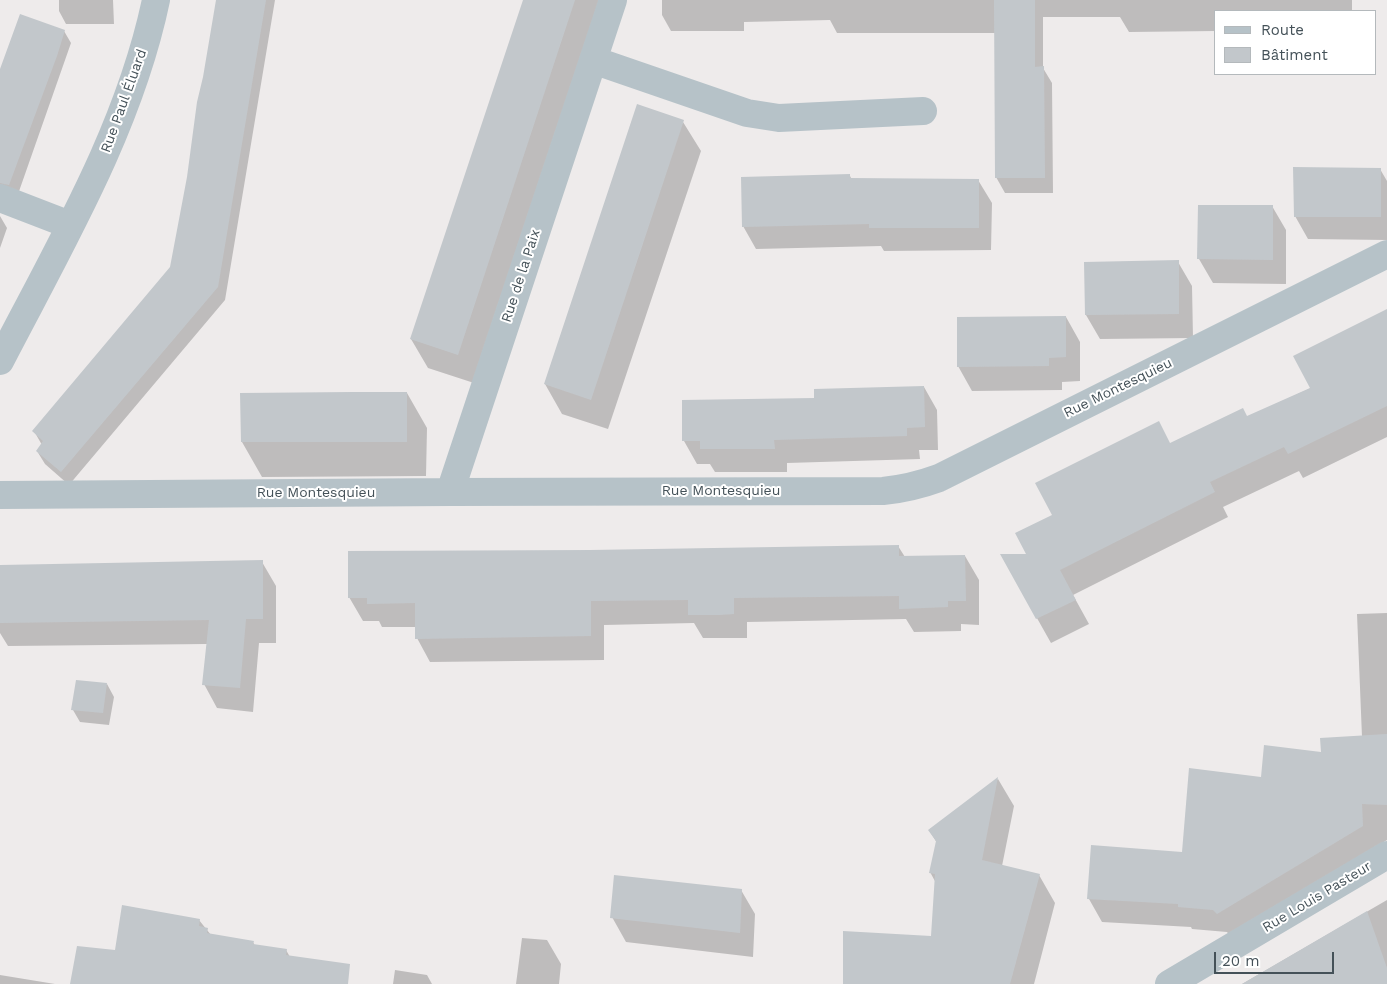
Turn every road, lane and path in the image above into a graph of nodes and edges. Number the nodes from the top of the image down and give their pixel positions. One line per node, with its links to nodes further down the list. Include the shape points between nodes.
1 (156, 0): 6 (street, Rue Paul Éluard, via 121,118)
2 (613, 0): 3 (street, Rue de la Paix)
3 (593, 60): 4 (street, via 764,116); 9 (street, Rue de la Paix)
4 (923, 112)
5 (0, 198): 6 (street)
6 (70, 225): 8 (street, Rue Paul Éluard)
7 (1387, 254): 9 (street, Rue Montesquieu, via 920,485 883,491)
8 (0, 361)
9 (450, 492): 10 (street, Rue Montesquieu)
10 (0, 495)
11 (1387, 855): 12 (street, Rue Louis Pasteur)
12 (1169, 984)

